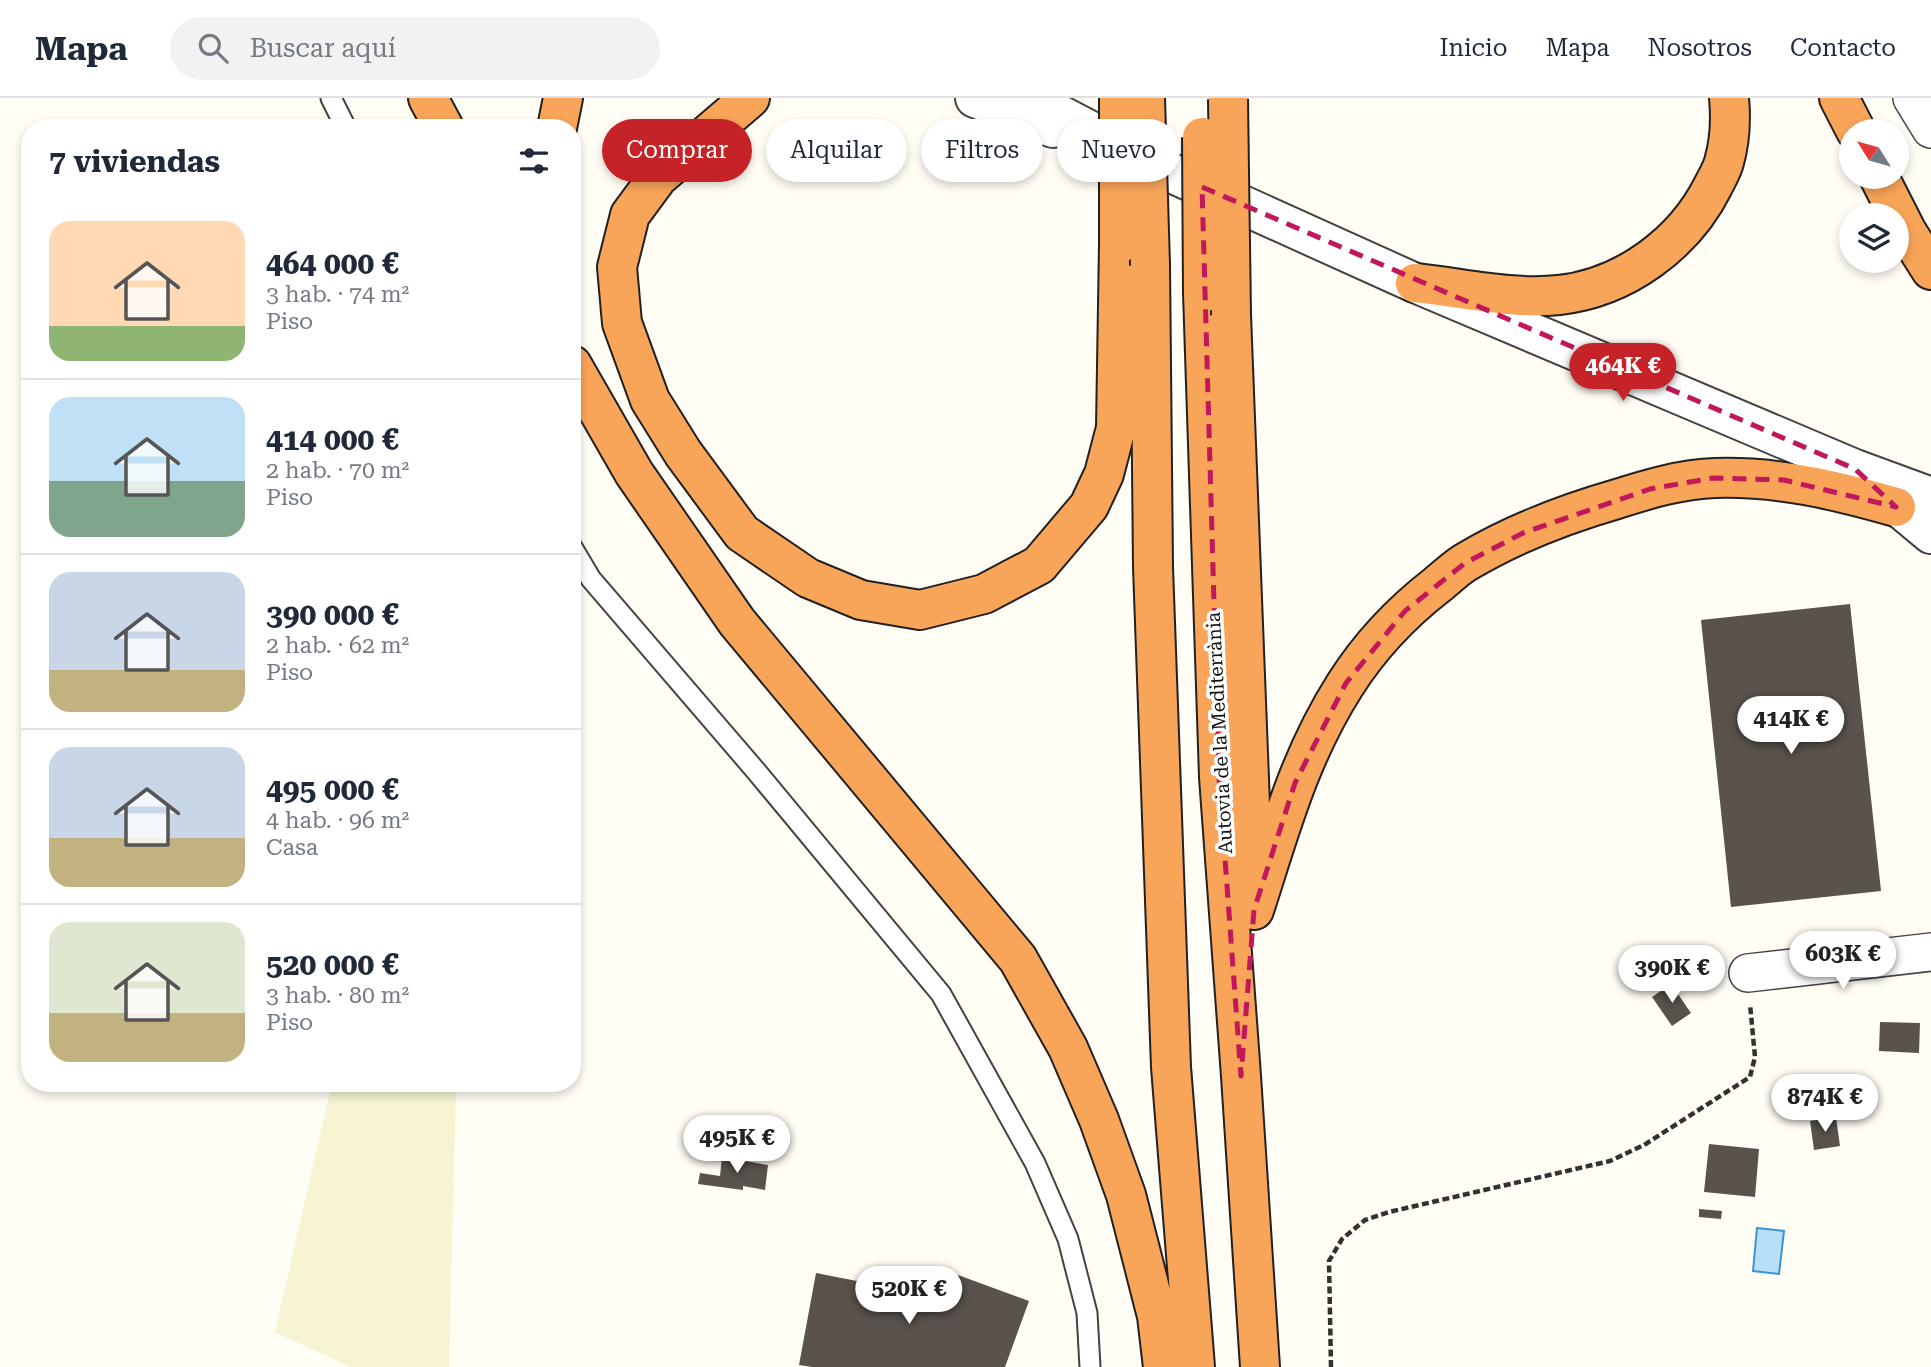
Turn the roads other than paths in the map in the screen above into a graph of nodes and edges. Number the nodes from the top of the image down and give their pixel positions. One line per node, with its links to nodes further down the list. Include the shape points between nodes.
1 (331, 98): 14 (lane)
2 (428, 98): 15 (highway)
3 (563, 98): 16 (highway)
4 (750, 98): 23 (highway, via 658,177 630,215 617,267 622,323 650,400 682,453 742,533 808,578 861,600 919,610 984,594 1039,565 1089,506 1104,474 1116,428)
5 (975, 98): 19 (street)
6 (1028, 98): 17 (street)
7 (1119, 98): 23 (highway, bridge)
8 (1145, 98): 23 (highway, bridge)
9 (1202, 98): 26 (highway, Autovia de la Mediterrània, bridge)
10 (1228, 98): 26 (highway, bridge)
11 (1729, 98): 25 (highway, via 1731,120 1724,164 1703,207 1674,241 1618,280 1560,295 1511,296)
12 (1839, 98): 18 (highway)
13 (1912, 98): 20 (street)
14 (342, 119)
15 (439, 119)
16 (559, 119)
17 (1068, 119)
18 (1850, 119)
19 (1057, 129)
20 (1931, 129)
21 (1180, 177): 25 (street)
22 (1885, 189): 24 (highway)
23 (1134, 254): 37 (highway, via 1153,567 1171,1067)
24 (1931, 270)
25 (1415, 283): 28 (street, via 1854,469)
26 (1217, 304): 31 (highway); 34 (highway, Autovia de la Mediterrània, via 1219,777)
27 (581, 381): 36 (highway, via 634,473 737,622 1018,959 1068,1048 1099,1119 1126,1195 1157,1316)
28 (1914, 502): 29 (street); 31 (highway, via 1784,480 1713,478 1650,489 1576,511 1465,563 1405,611 1346,683 1294,783)
29 (1931, 534)
30 (581, 562): 35 (lane, via 941,994 1035,1163 1068,1239 1087,1313)
31 (1254, 910): 34 (highway)
32 (1931, 951): 33 (street)
33 (1748, 973)
34 (1241, 1076): 38 (highway, Autovia de la Mediterrània)
35 (1090, 1367)
36 (1163, 1367)
37 (1195, 1367)
38 (1260, 1367)

